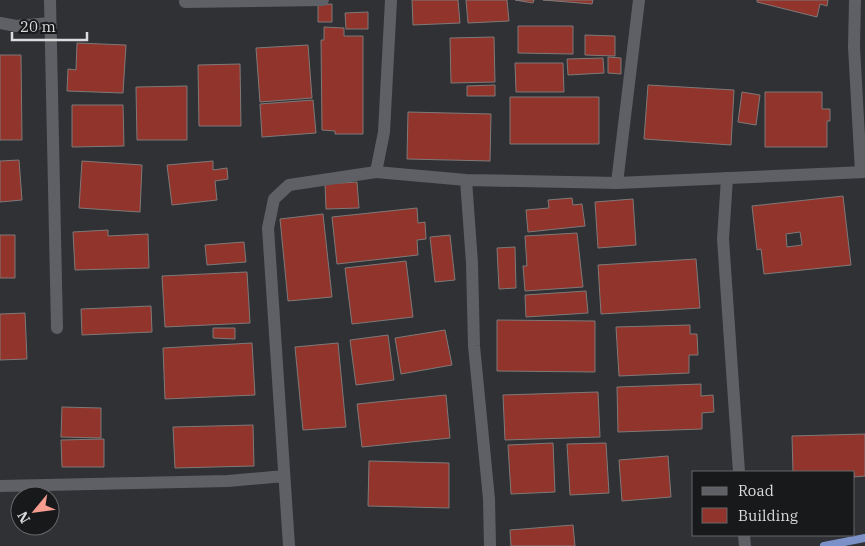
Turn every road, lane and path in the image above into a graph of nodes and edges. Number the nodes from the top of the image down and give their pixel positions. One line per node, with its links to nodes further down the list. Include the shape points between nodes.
1 (50, 0): 8 (street)
2 (324, 0): 6 (street)
3 (391, 0): 9 (street, via 384,132)
4 (639, 0): 13 (street)
5 (855, 0): 10 (street, via 854,48)
6 (185, 2)
7 (0, 23): 8 (street, via 16,26)
8 (50, 23): 14 (street)
9 (376, 172): 12 (street); 16 (street, via 289,185 274,199 268,228)
10 (863, 172): 11 (street)
11 (727, 178): 13 (street); 15 (street, via 723,240)
12 (466, 180): 13 (street); 19 (street, via 474,346 489,499)
13 (617, 183)
14 (57, 328)
15 (739, 471)
16 (284, 476): 17 (street, via 228,482); 18 (street)
17 (0, 486)
18 (289, 546)
19 (490, 546)

